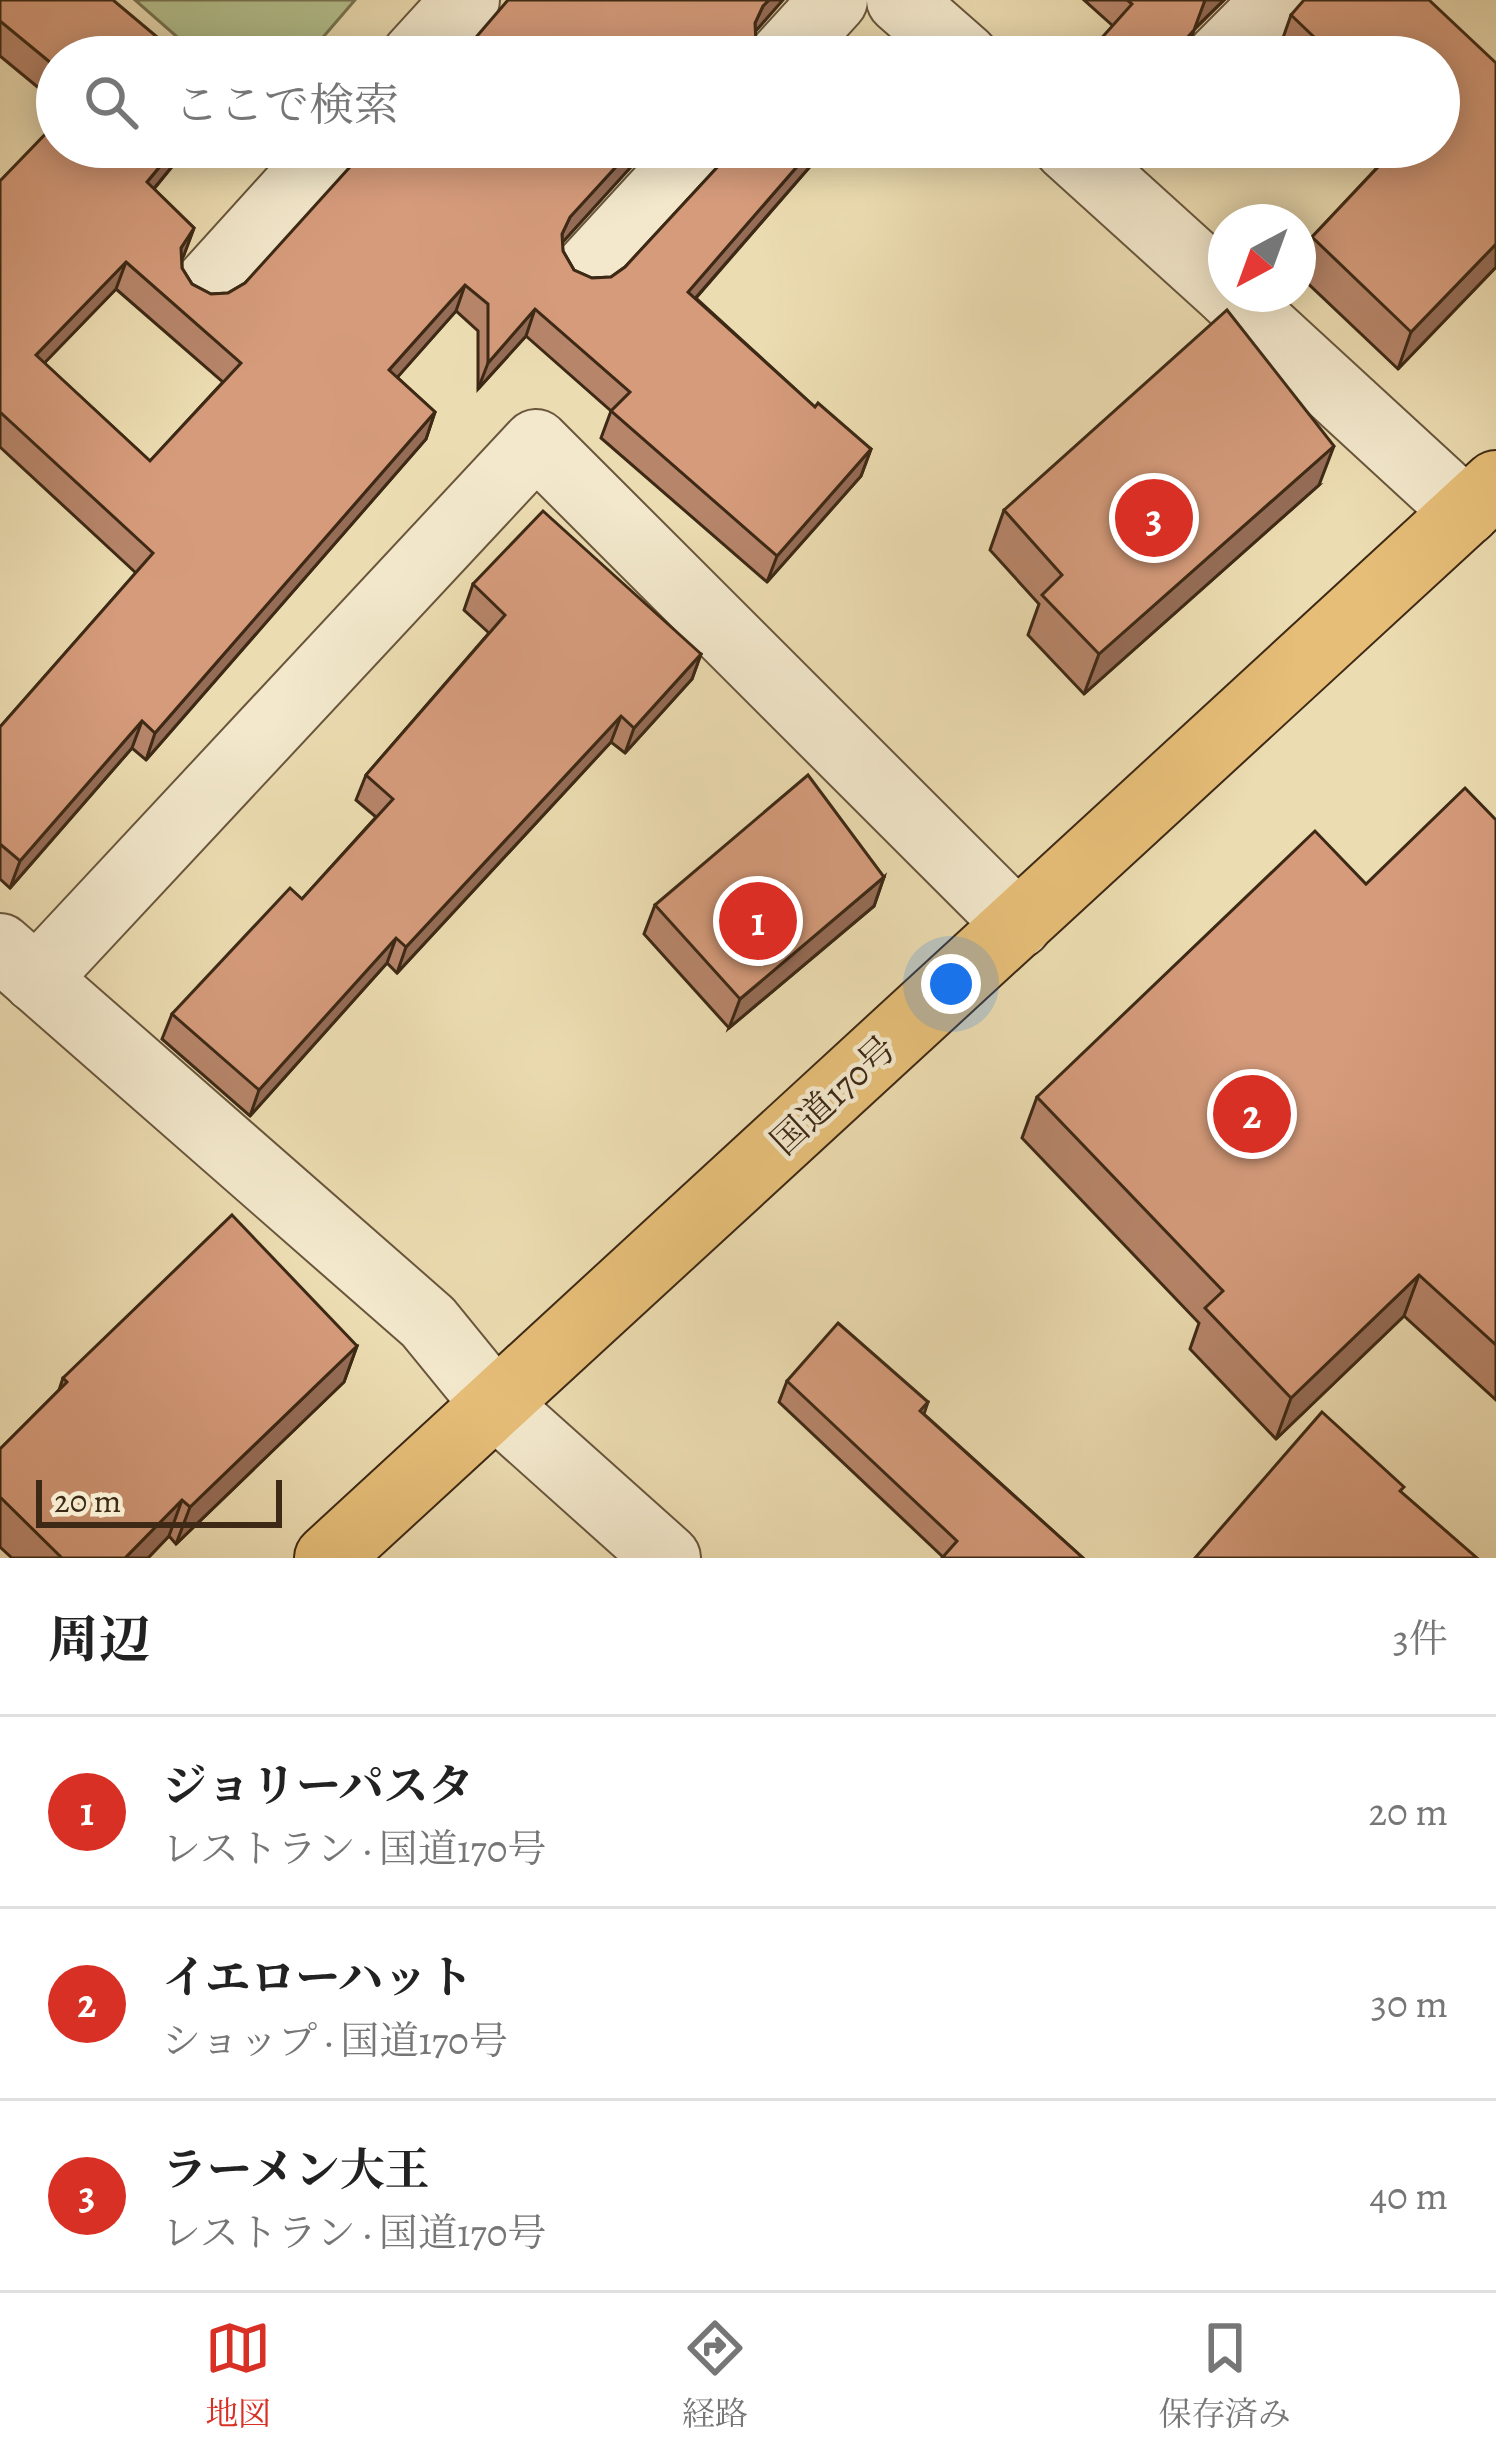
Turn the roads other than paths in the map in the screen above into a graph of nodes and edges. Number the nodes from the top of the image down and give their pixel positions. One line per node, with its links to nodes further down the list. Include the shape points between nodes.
1 (466, 0): 5 (street)
2 (834, 0): 6 (street)
3 (900, 0): 7 (street)
4 (1277, 0): 8 (street)
5 (433, 36)
6 (801, 36)
7 (941, 36)
8 (1241, 36)
9 (313, 168): 14 (street)
10 (681, 168): 12 (street)
11 (1111, 168): 13 (street)
12 (589, 268)
13 (1208, 272)
14 (208, 284)
15 (1251, 312): 16 (street)
16 (1481, 498): 17 (highway, 国道170号)
17 (1018, 925): 18 (street, via 536,443); 19 (highway, 国道170号)
18 (18, 963): 19 (street, via 428,1322)
19 (495, 1404): 20 (highway, 国道170号); 21 (street)
20 (328, 1558)
21 (668, 1558)

